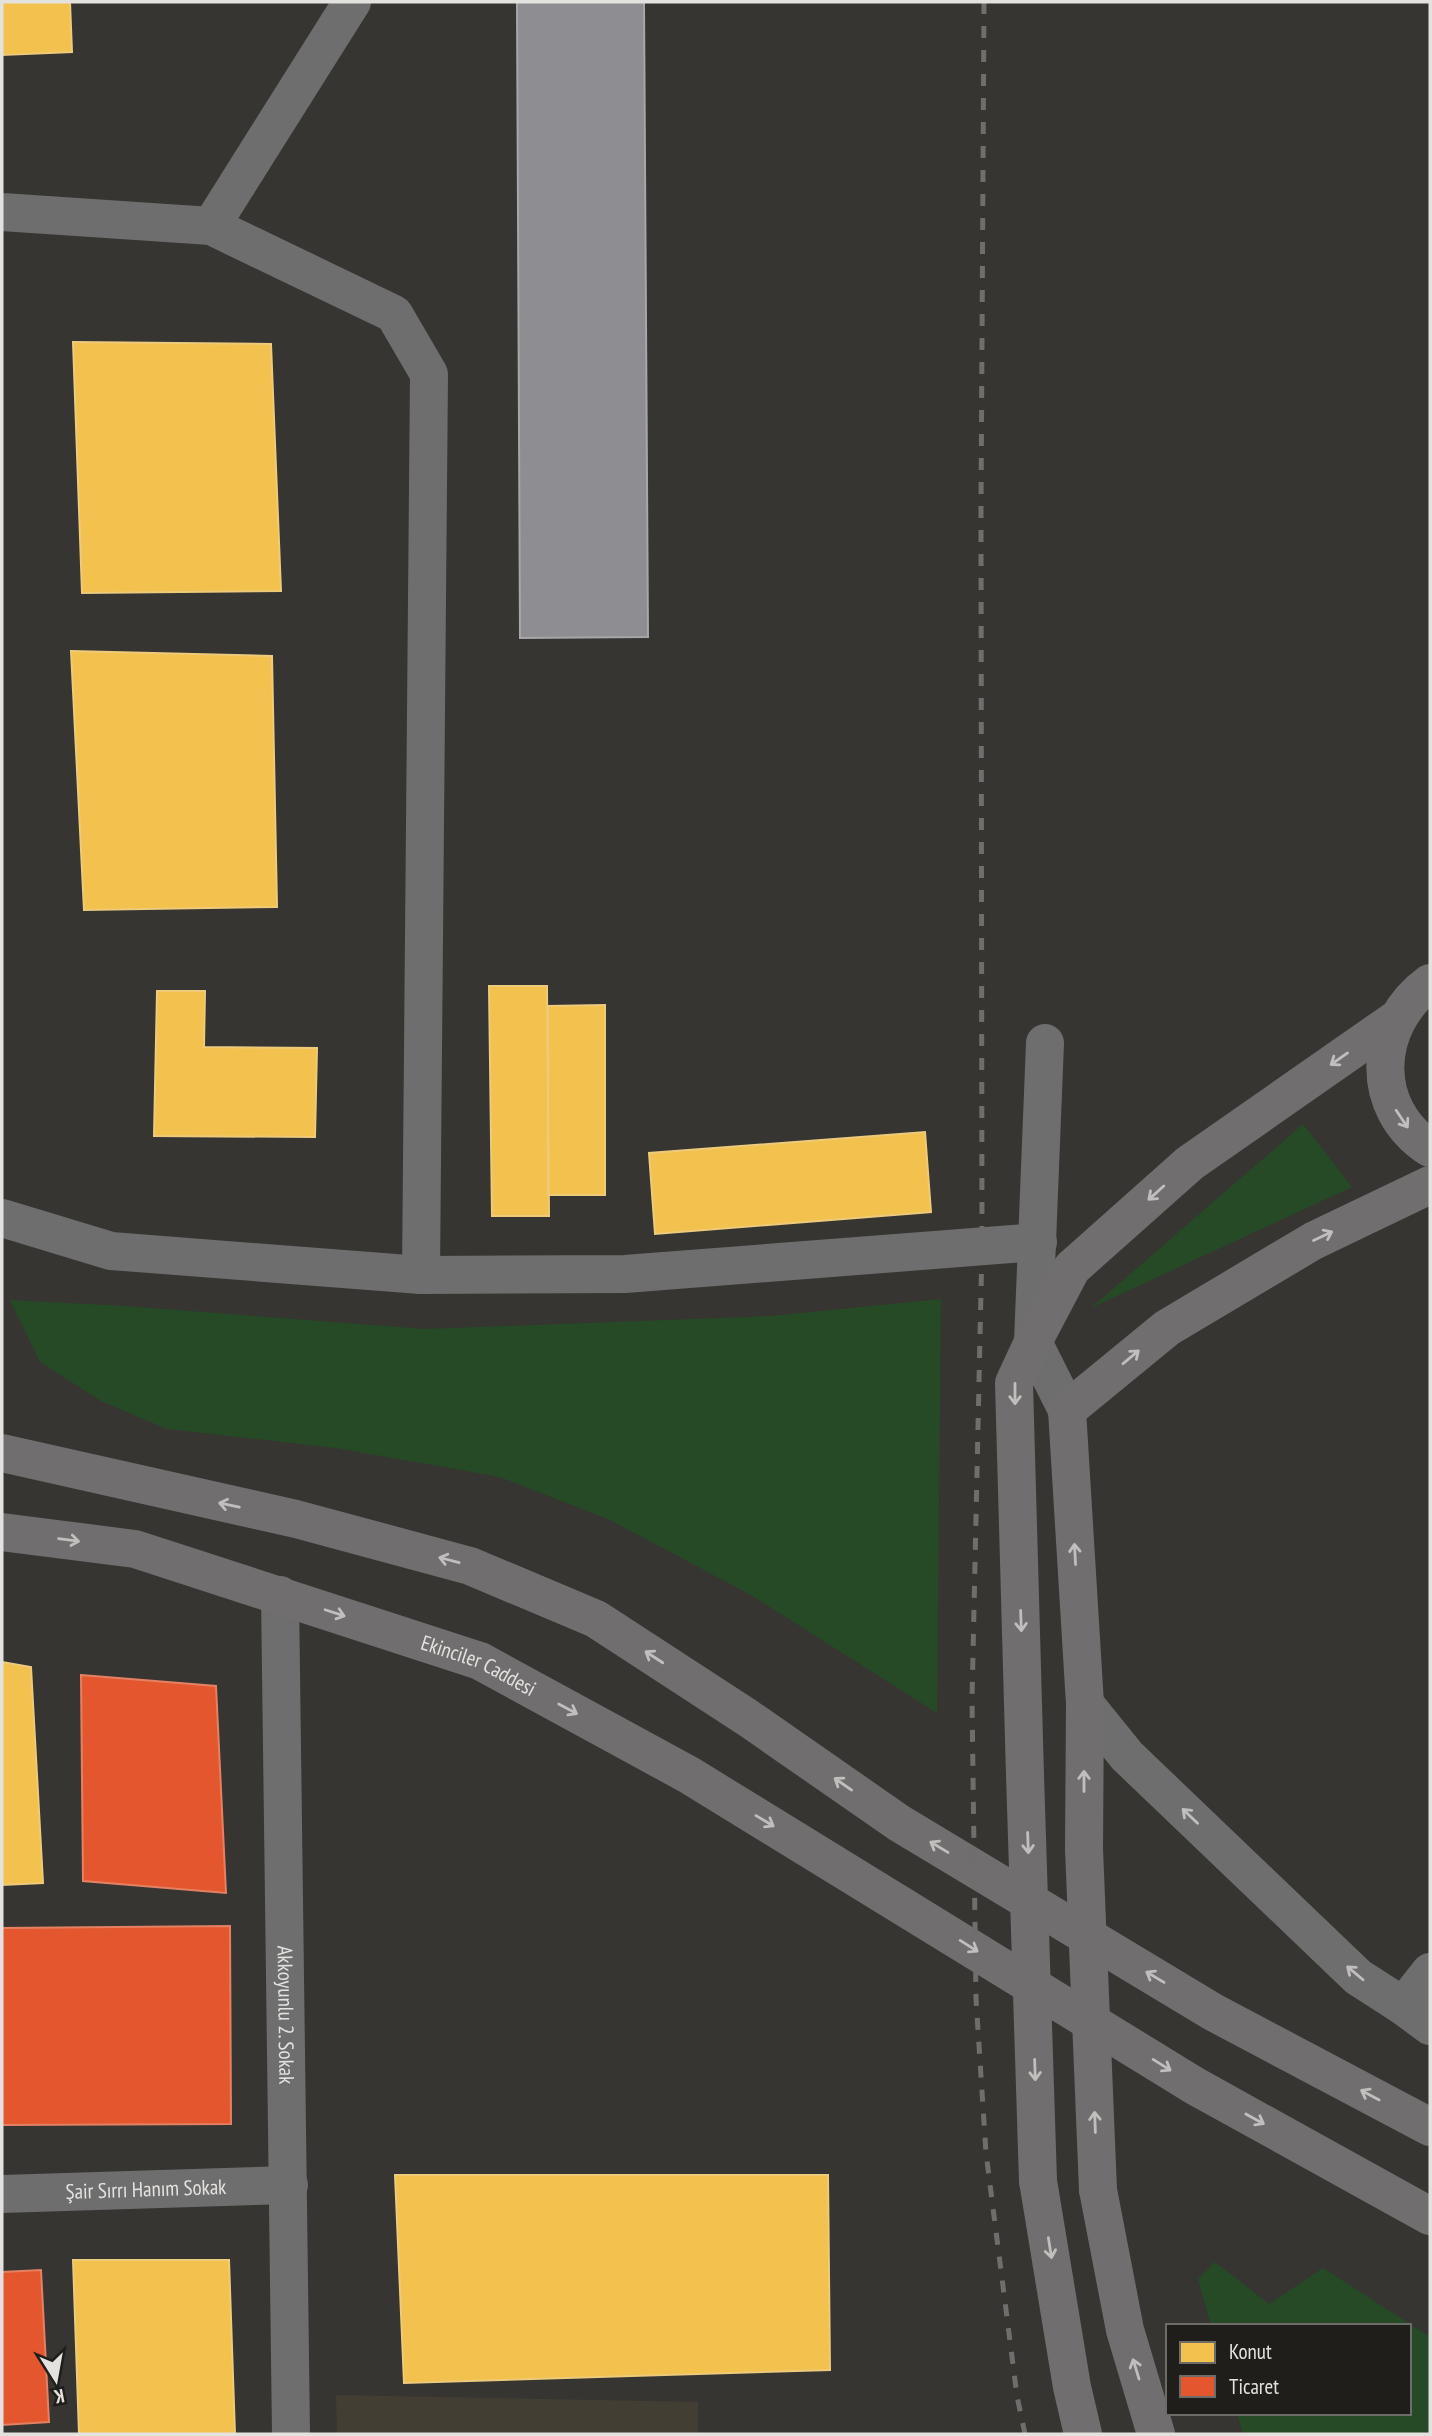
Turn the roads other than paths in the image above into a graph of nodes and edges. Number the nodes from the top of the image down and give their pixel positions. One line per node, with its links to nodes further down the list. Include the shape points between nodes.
1 (352, 2): 3 (street)
2 (2, 212): 3 (street)
3 (211, 226): 11 (street, via 394,314 429,374)
4 (1430, 983): 5 (main road)
5 (1395, 1020): 7 (main road, one-way to 7, via 1385,1051 1386,1082 1397,1113 1416,1139); 12 (main road, one-way to 12, via 1190,1163 1111,1233 1072,1268)
6 (1045, 1043): 10 (street)
7 (1430, 1148)
8 (1430, 1185): 13 (main road, one-way to 8, via 1167,1328 1313,1241)
9 (2, 1218): 11 (street, via 111,1251)
10 (1038, 1242): 11 (street, via 625,1274); 12 (street)
11 (421, 1275)
12 (1033, 1342): 13 (street); 25 (main road, one-way to 25, bridge, via 1014,1383 1038,2180)
13 (1067, 1410): 17 (main road, one-way to 13)
14 (2, 1453): 20 (main road, one-way to 14, via 1213,2012 899,1823 596,1619 470,1566 296,1520)
15 (2, 1532): 16 (main road, Ekinciler Caddesi, one-way to 16, via 135,1549)
16 (280, 1595): 21 (street, Akkoyunlu 2. Sokak); 23 (main road, Ekinciler Caddesi, one-way to 23, via 480,1661 689,1774 1195,2086)
17 (1084, 1704): 19 (street, one-way to 17, via 1358,1977 1127,1756); 26 (main road, one-way to 17, bridge, via 1125,2330 1097,2190 1084,1849)
18 (1430, 1972): 19 (street)
19 (1417, 2016)
20 (1430, 2127)
21 (289, 2185): 22 (street, Şair Sırrı Hanım Sokak); 24 (street, Akkoyunlu 2. Sokak)
22 (2, 2194)
23 (1430, 2216)
24 (291, 2434)
25 (1083, 2434)
26 (1156, 2434)

